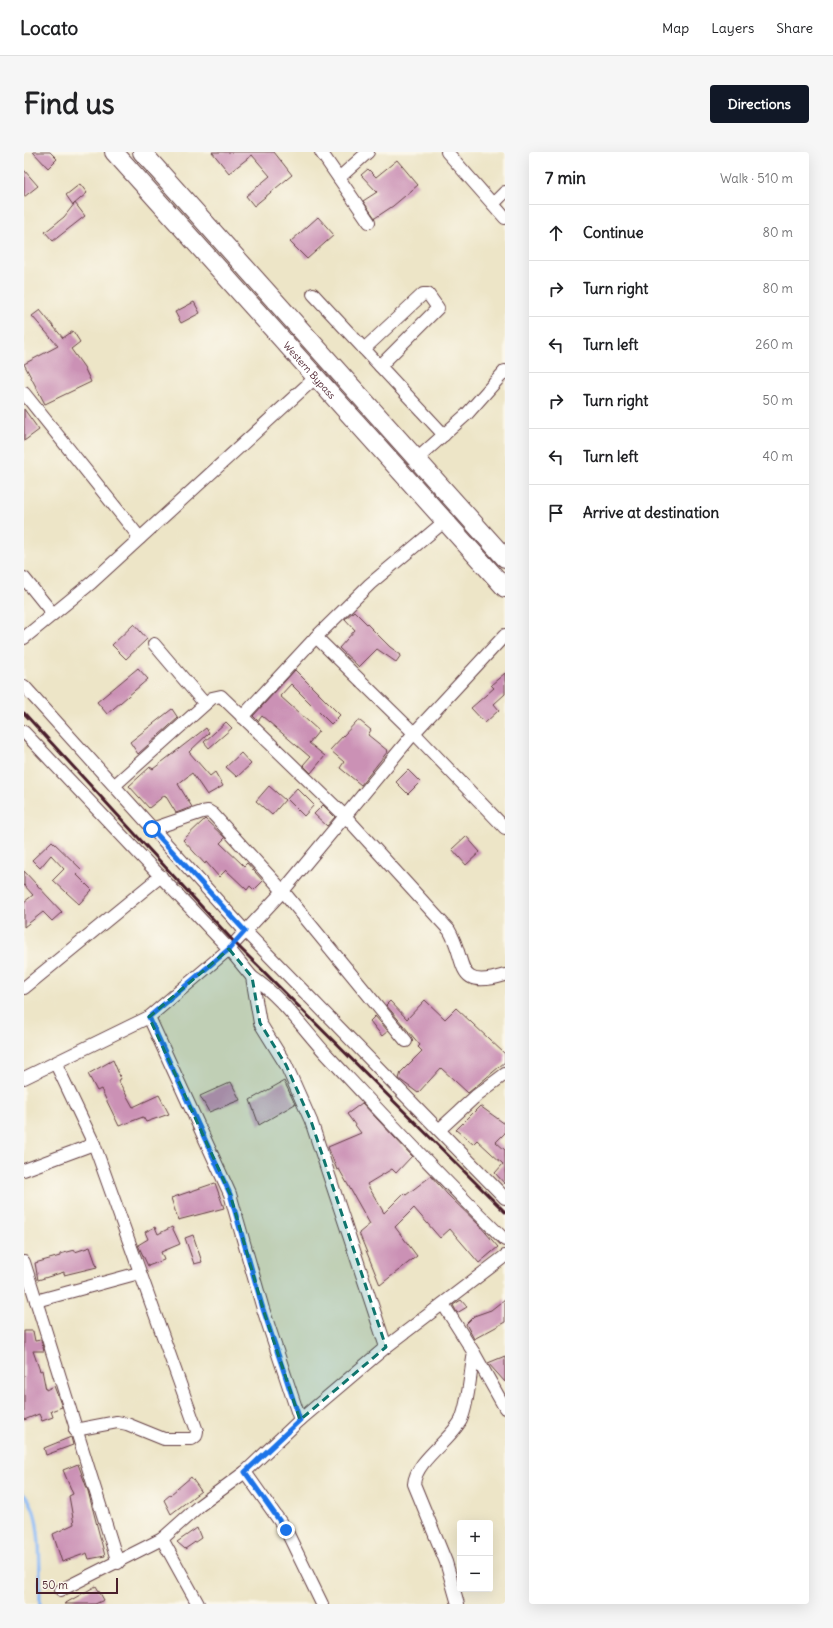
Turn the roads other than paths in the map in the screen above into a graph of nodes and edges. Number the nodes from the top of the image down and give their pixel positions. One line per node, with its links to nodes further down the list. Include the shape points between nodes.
1 (114, 152): 6 (main road, Western Bypass)
2 (321, 152): 7 (street)
3 (368, 152): 7 (street)
4 (448, 152): 9 (street)
5 (146, 157): 6 (main road); 19 (main road, Western Bypass)
6 (135, 175): 16 (main road, Western Bypass)
7 (339, 178): 11 (street)
8 (505, 192): 9 (street)
9 (493, 204): 10 (street)
10 (505, 218)
11 (369, 222)
12 (313, 294): 13 (street)
13 (364, 349): 14 (street); 14 (street, via 423,294 428,294 438,308)
14 (380, 366): 18 (street)
15 (505, 371): 18 (street, via 467,414)
16 (316, 377): 20 (main road, Western Bypass); 21 (street)
17 (24, 393): 21 (street)
18 (444, 435): 19 (street)
19 (417, 459): 22 (main road, Western Bypass)
20 (445, 521): 24 (main road, Western Bypass); 27 (street, via 370,584)
21 (140, 538): 25 (street)
22 (505, 558)
23 (24, 578): 25 (street)
24 (505, 588)
25 (53, 614): 28 (street)
26 (505, 635): 34 (street)
27 (316, 637): 32 (street); 34 (street)
28 (24, 638)
29 (154, 644): 31 (street)
30 (24, 686): 35 (street)
31 (205, 704): 32 (street, via 212,698 221,696); 35 (street)
32 (242, 718): 36 (street)
33 (24, 732): 39 (street)
34 (414, 733): 36 (street); 37 (street)
35 (115, 785): 38 (street)
36 (346, 817): 40 (street); 43 (street, via 449,930 454,938 463,971 473,979 488,980)
37 (505, 828)
38 (152, 829): 40 (street, via 208,811); 41 (street)
39 (161, 876): 42 (street); 45 (street)
40 (283, 891): 41 (street); 47 (street)
41 (245, 931): 42 (street); 51 (street)
42 (229, 949): 44 (street); 46 (street)
43 (505, 975)
44 (252, 977): 55 (street, via 292,1013 332,1060 470,1207); 61 (street, via 258,1018 286,1065 311,1122)
45 (24, 988)
46 (149, 1017): 48 (street); 64 (street, via 230,1194 263,1309)
47 (406, 1041)
48 (56, 1064): 50 (street); 52 (street)
49 (505, 1074): 51 (street, via 477,1095)
50 (24, 1078)
51 (439, 1130): 54 (street)
52 (94, 1144): 53 (street); 58 (street)
53 (24, 1170)
54 (505, 1198)
55 (505, 1240)
56 (505, 1256): 60 (street)
57 (24, 1262): 59 (street)
58 (139, 1272): 59 (street); 65 (street, via 197,1430 196,1436 192,1440 164,1439 117,1422)
59 (36, 1301): 65 (street)
60 (443, 1304): 61 (street); 62 (street)
61 (386, 1347): 64 (street)
62 (474, 1353): 63 (street); 72 (street, via 460,1421 418,1471 414,1484 446,1562)
63 (505, 1408)
64 (300, 1420): 66 (street)
65 (75, 1430): 68 (street)
66 (245, 1472): 67 (street, via 199,1506); 71 (street, via 286,1530)
67 (162, 1540): 68 (street); 70 (street)
68 (118, 1563): 69 (street)
69 (61, 1590)
70 (198, 1604)
71 (322, 1604)
72 (458, 1604)

